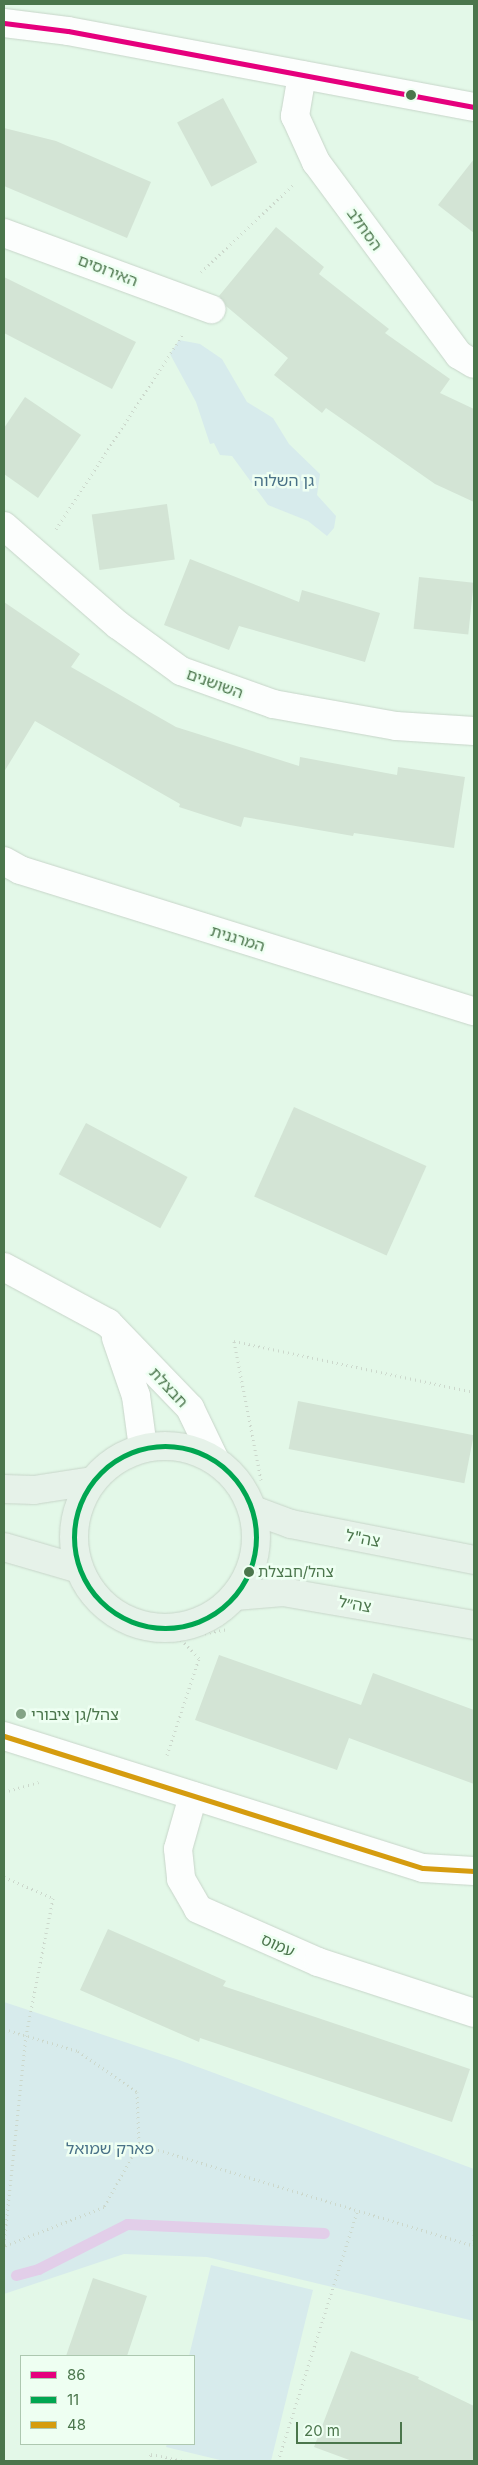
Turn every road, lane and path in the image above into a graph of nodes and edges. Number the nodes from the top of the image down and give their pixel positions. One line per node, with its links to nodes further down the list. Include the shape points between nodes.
1 (4, 24): 2 (street, via 68,31)
2 (302, 75): 3 (street); 4 (street, הסחלב, via 295,116)
3 (474, 106)
4 (316, 162): 6 (path); 8 (street, הסחלב, via 459,354)
5 (4, 233): 6 (street, האירוסים)
6 (176, 296): 7 (street, האירוסים)
7 (206, 307): 10 (path)
8 (474, 364)
9 (4, 526): 10 (street, השושנים)
10 (39, 556): 11 (street, השושנים, via 118,625 181,672 272,704 396,726)
11 (474, 731)
12 (4, 861): 13 (street, המרגנית, via 20,870)
13 (474, 1011)
14 (4, 1267): 15 (street, חבצלת)
15 (108, 1324): 17 (street, חבצלת, via 122,1350 136,1396); 18 (street, חבצלת, via 190,1408)
16 (474, 1392): 21 (path, via 234,1341)
17 (143, 1448): 18 (main road, via 184,1448); 19 (main road, via 115,1461)
18 (215, 1460): 21 (main road, via 232,1474)
19 (92, 1482): 20 (main road, via 34,1490); 24 (main road, via 78,1509 74,1539)
20 (4, 1489)
21 (262, 1514): 23 (main road, צה"ל); 25 (main road, via 248,1577)
22 (4, 1547): 24 (main road)
23 (474, 1560)
24 (79, 1569): 25 (main road, via 92,1593 112,1611 136,1624 163,1628 190,1625 214,1613)
25 (235, 1596): 26 (main road, צה״ל, via 283,1592)
26 (474, 1625)
27 (233, 1628): 29 (path, via 180,1638 199,1658)
28 (4, 1736): 32 (street)
29 (165, 1761)
30 (43, 1781): 31 (path)
31 (4, 1792)
32 (193, 1796): 33 (street, via 423,1868); 35 (street, עמוס, via 178,1849 181,1879 198,1909 318,1962)
33 (474, 1870)
34 (4, 1877): 37 (path, via 53,1898)
35 (474, 2013)
36 (4, 2029): 37 (path)
37 (26, 2035): 38 (path, via 78,2051 137,2092); 42 (path)
38 (139, 2144): 39 (path); 42 (path, via 104,2207)
39 (357, 2212): 41 (path); 45 (path)
40 (474, 2230): 41 (path)
41 (474, 2245)
42 (4, 2246)
43 (149, 2461): 44 (path, via 151,2454)
44 (183, 2461)
45 (278, 2461)

